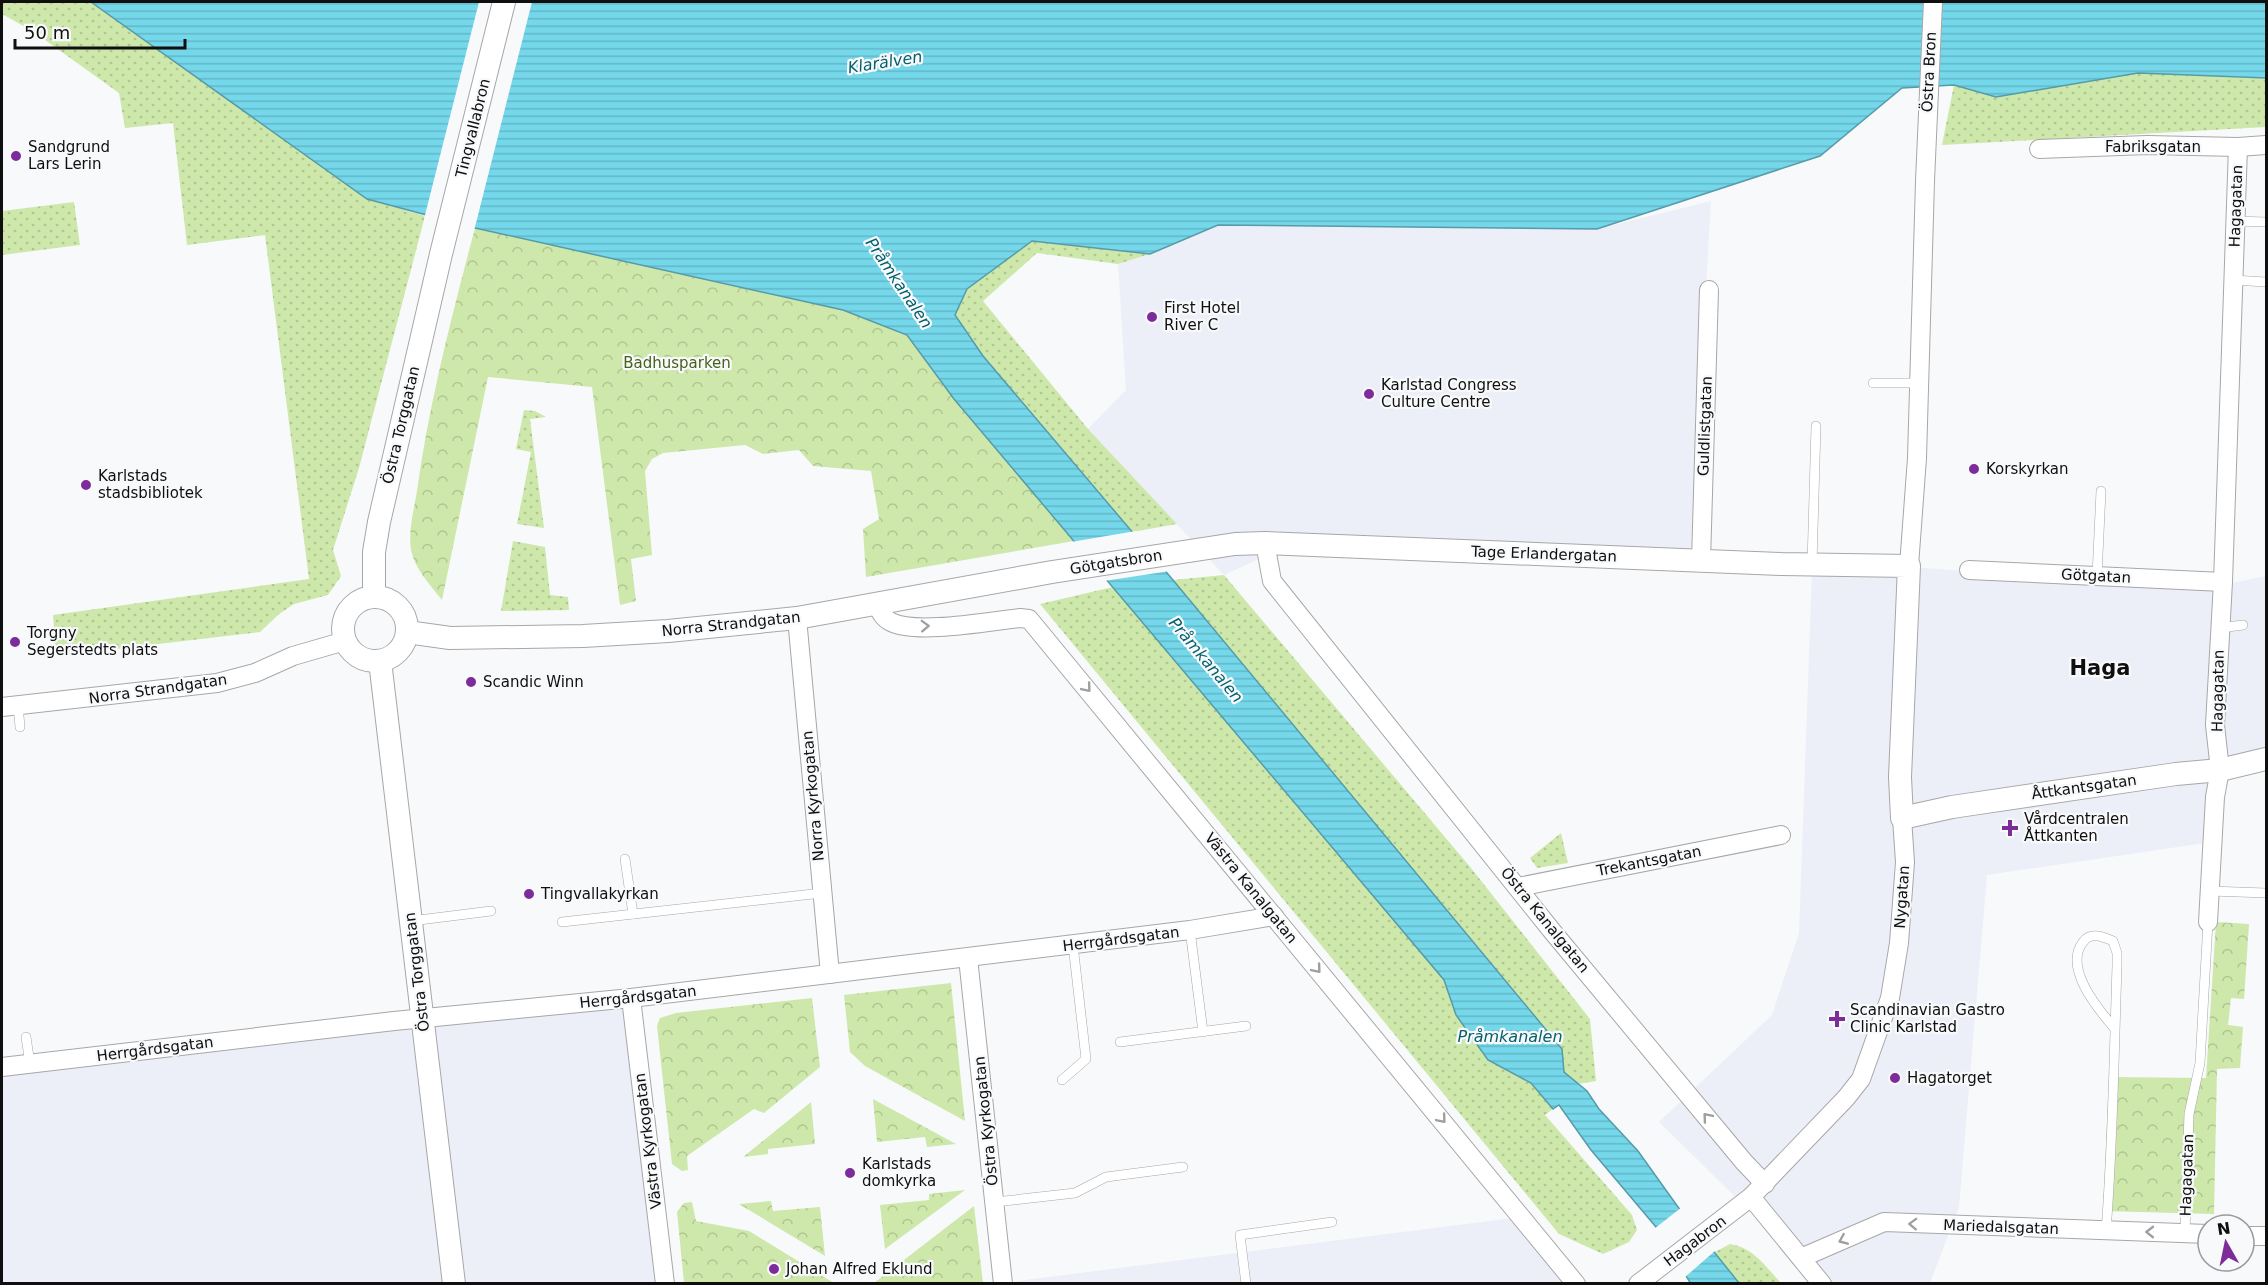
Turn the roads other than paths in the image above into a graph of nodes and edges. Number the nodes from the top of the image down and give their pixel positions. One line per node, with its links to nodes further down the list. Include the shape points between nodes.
1 (504, 2): 8 (street, Tingvallabron)
2 (1933, 2): 13 (street, Östra Bron)
3 (2266, 145): 4 (street, Fabriksgatan)
4 (2238, 147): 5 (street, Fabriksgatan); 6 (street, Hagagatan)
5 (2039, 149)
6 (2235, 221): 7 (lane); 9 (street, Hagagatan)
7 (2266, 222)
8 (441, 254): 25 (street, Östra Torggatan, via 379,522)
9 (2233, 280): 10 (lane); 24 (street, Hagagatan)
10 (2266, 282)
11 (1709, 291): 18 (street, Guldlistgatan)
12 (1873, 383): 13 (lane)
13 (1920, 383): 20 (street)
14 (1816, 426): 19 (lane)
15 (2101, 491): 23 (lane)
16 (1264, 543): 17 (street, Tage Erlandergatan); 18 (street, Tage Erlandergatan); 40 (street, Östra Kanalgatan, via 1272,581)
17 (1179, 552): 22 (street, Götgatsbron)
18 (1701, 561): 19 (street, Tage Erlandergatan)
19 (1812, 564): 20 (street, Tage Erlandergatan)
20 (1909, 566): 37 (street, Nygatan, via 1900,777)
21 (1969, 570): 23 (street, Götgatan)
22 (1052, 572): 26 (street, Norra Strandgatan)
23 (2097, 576): 24 (street, Götgatan)
24 (2223, 582): 29 (street, Hagagatan)
25 (374, 597): 30 (street, via 386,599 400,609); 31 (street, via 361,600 349,610 343,625)
26 (877, 604): 27 (street, Norra Strandgatan); 46 (street, Västra Kanalgatan, one-way to 46, via 891,622 909,627 1029,619)
27 (797, 618): 30 (street, Norra Strandgatan, via 583,636 450,638); 43 (street, Norra Kyrkogatan)
28 (2243, 626): 29 (lane)
29 (2220, 628): 36 (street, Hagagatan, via 2215,725)
30 (407, 632): 32 (street, via 396,654)
31 (345, 641): 32 (street, via 353,653); 33 (street, Norra Strandgatan, via 217,683)
32 (380, 661): 47 (street, Östra Torggatan)
33 (10, 706): 34 (lane)
34 (20, 727)
35 (2266, 759): 36 (street, Åttkantsgatan)
36 (2220, 770): 37 (street, Åttkantsgatan, via 1952,807); 41 (street, Hagagatan)
37 (1902, 818): 65 (street, Nygatan, via 1905,862 1899,943 1890,998 1874,1044 1861,1078 1846,1098)
38 (1781, 835): 40 (street, Trekantsgatan)
39 (626, 859): 45 (lane)
40 (1518, 887): 65 (street, Östra Kanalgatan, one-way to 40)
41 (2210, 891): 42 (lane); 49 (street, Hagagatan)
42 (2266, 892)
43 (822, 893): 45 (lane); 53 (street, Norra Kyrkogatan)
44 (491, 911): 47 (lane)
45 (633, 914): 48 (lane)
46 (1274, 916): 50 (street, Herrgårdsgatan); 77 (street, Västra Kanalgatan, one-way to 77)
47 (411, 921): 55 (street, Östra Torggatan)
48 (562, 922)
49 (2208, 922): 70 (lane, Hagagatan, via 2200,1064 2189,1114)
50 (1190, 930): 51 (street, Herrgårdsgatan); 58 (lane)
51 (1073, 945): 52 (street, Herrgårdsgatan); 63 (lane, via 1086,1059)
52 (968, 958): 53 (street, Herrgårdsgatan); 67 (street, Östra Kyrkogatan)
53 (830, 974): 54 (street, Herrgårdsgatan)
54 (631, 998): 55 (street, Herrgårdsgatan); 74 (street, Västra Kyrkogatan)
55 (423, 1018): 61 (street, Herrgårdsgatan); 73 (street, Östra Torggatan)
56 (1246, 1026): 58 (lane)
57 (2115, 1029): 57 (lane, via 2117,953 2113,941 2098,935 2086,938 2078,948 2077,965 2093,1003); 69 (lane)
58 (1203, 1032): 60 (lane)
59 (26, 1037): 61 (lane)
60 (1120, 1042)
61 (30, 1064): 62 (street, Herrgårdsgatan)
62 (2, 1067)
63 (1062, 1080)
64 (1183, 1167): 67 (lane, via 1106,1177 1076,1192)
65 (1765, 1184): 66 (street)
66 (1751, 1197): 72 (street); 78 (street, Hagabron)
67 (995, 1202): 75 (street, Östra Kyrkogatan)
68 (1332, 1222): 76 (lane, via 1240,1235)
69 (2106, 1231): 70 (street, Mariedalsgatan, one-way to 69); 72 (street, Mariedalsgatan, one-way to 72, via 1884,1222)
70 (2185, 1233): 71 (street, Mariedalsgatan)
71 (2196, 1233)
72 (1801, 1258): 79 (street)
73 (454, 1284)
74 (665, 1284)
75 (1003, 1284)
76 (1246, 1284)
77 (1576, 1284)
78 (1638, 1284)
79 (1822, 1284)

